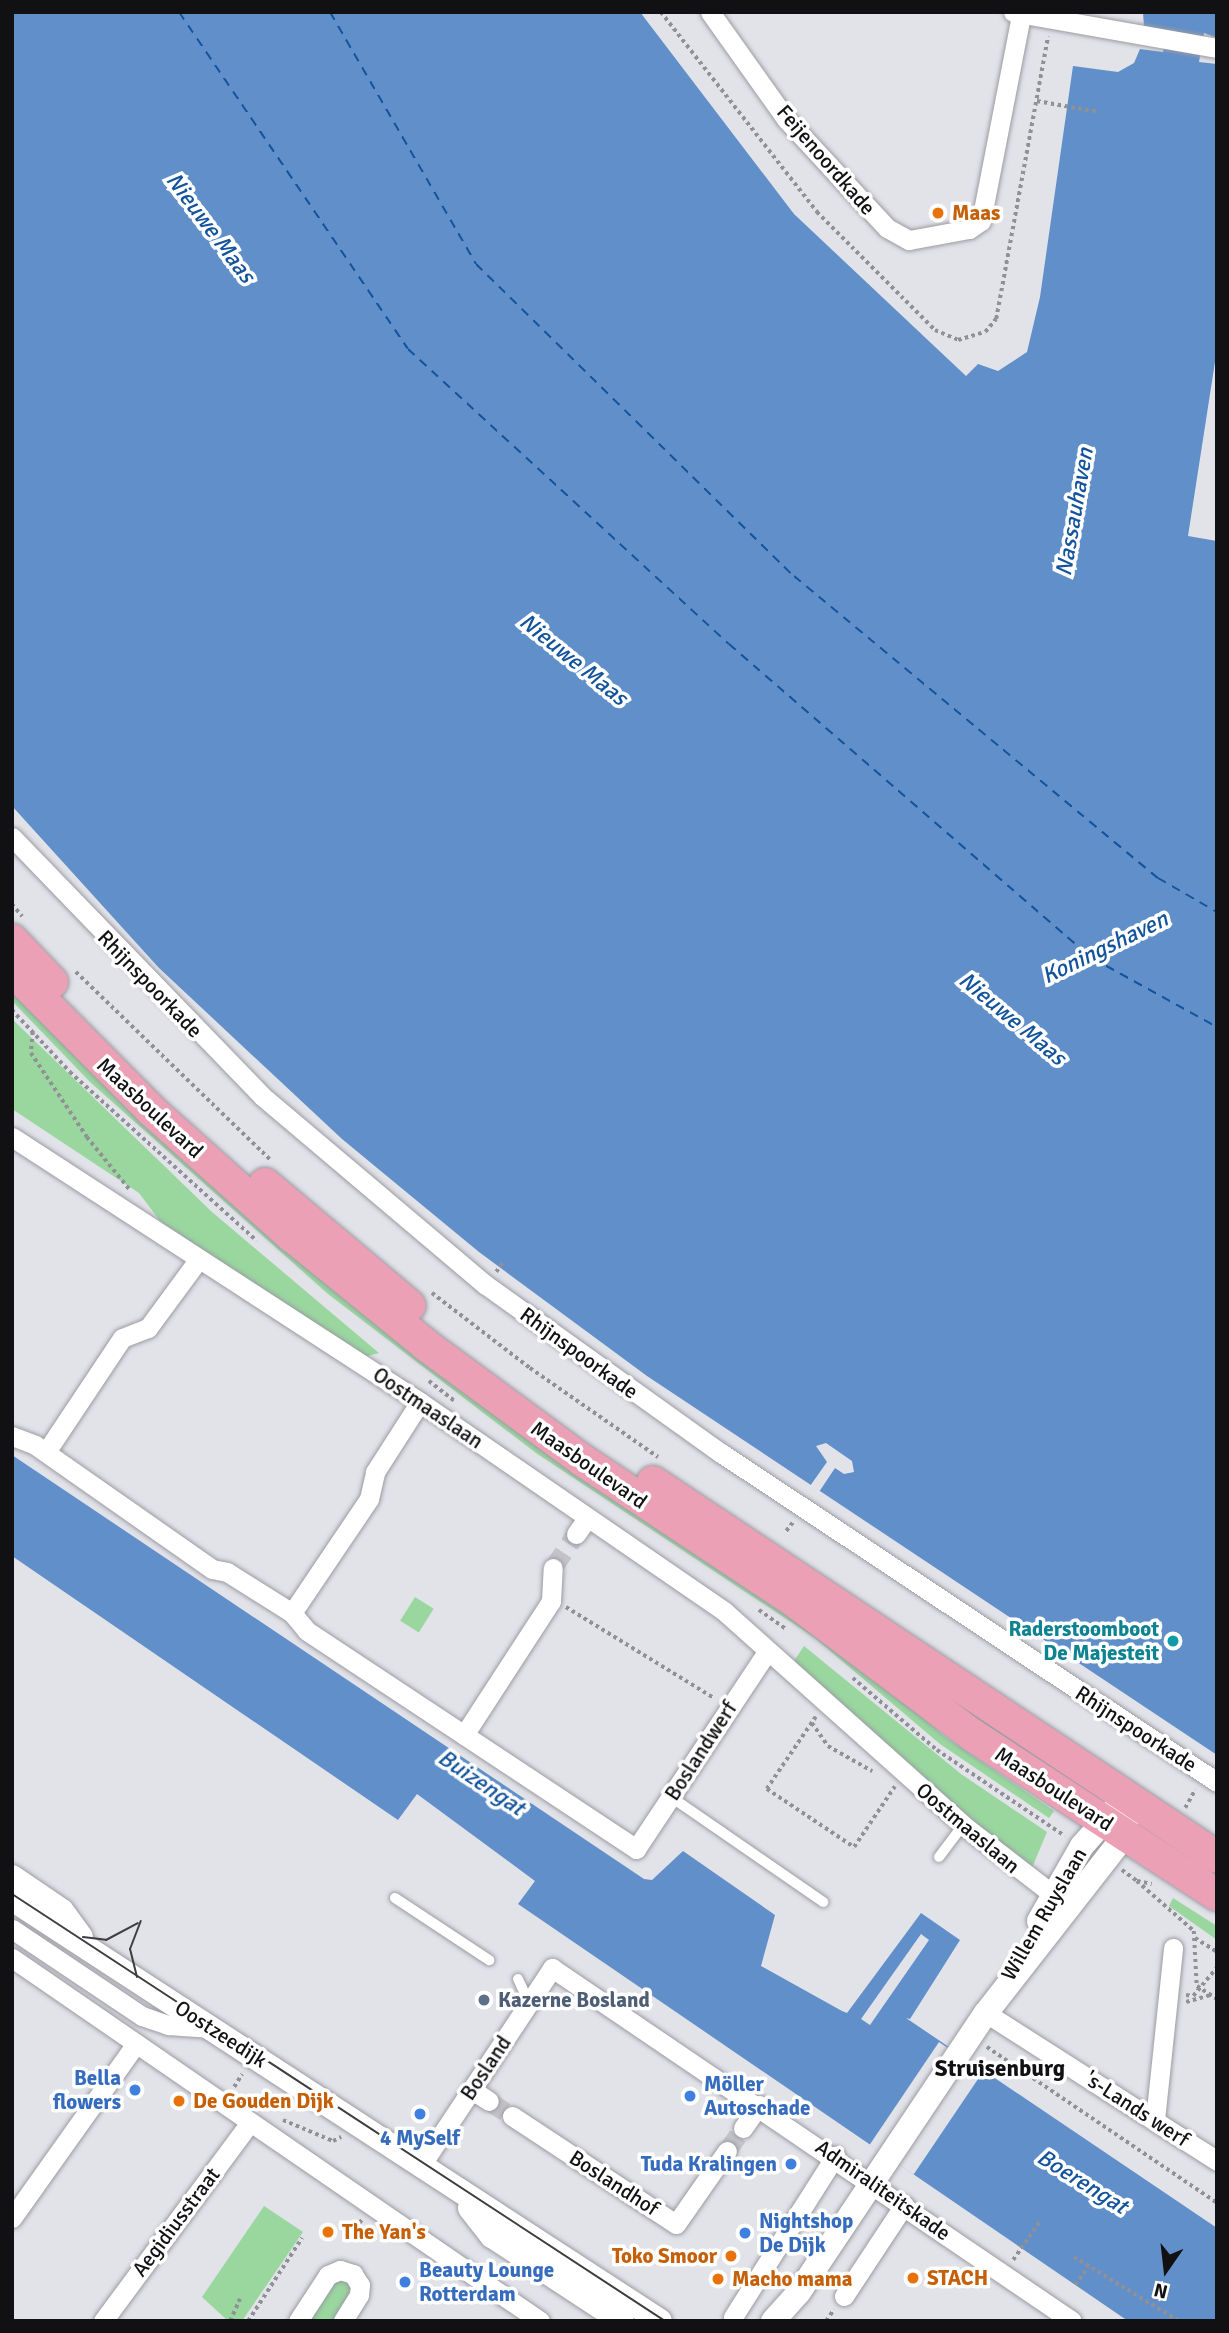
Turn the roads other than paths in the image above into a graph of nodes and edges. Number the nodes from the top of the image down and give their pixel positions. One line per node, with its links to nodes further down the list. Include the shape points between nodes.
1 (710, 12): 2 (street, Feijenoordkade, via 786,119 887,228 909,240 978,225 983,215)
2 (1017, 14): 3 (street)
3 (1209, 47)
4 (12, 837): 16 (street, Rhijnspoorkade, via 262,1096 486,1285 721,1453)
5 (19, 930): 18 (main road, Maasboulevard, via 184,1112 320,1231 499,1375 662,1489)
6 (12, 970): 20 (main road, Maasboulevard, via 96,1058 233,1185 426,1345 572,1453 797,1603 971,1734)
7 (12, 1137): 8 (street, Oostmaaslaan)
8 (198, 1260): 9 (street, Oostmaaslaan); 11 (street, via 148,1328 122,1338)
9 (420, 1402): 13 (street, via 375,1472 369,1499); 14 (street, Oostmaaslaan, via 582,1526 725,1612)
10 (12, 1436): 11 (street)
11 (46, 1452): 13 (street, via 202,1562 227,1572)
12 (553, 1568): 15 (street, via 551,1601)
13 (292, 1613): 15 (street, via 307,1632)
14 (766, 1653): 17 (street, Boslandwerf); 19 (street, Oostmaaslaan)
15 (464, 1735): 17 (street, Boslandwerf, via 636,1849)
16 (1217, 1782)
17 (671, 1797): 28 (lane)
18 (1130, 1798): 20 (street, Willem Ruyslaan); 22 (main road, Maasboulevard)
19 (962, 1825): 21 (lane); 27 (street, Oostmaaslaan)
20 (1113, 1827): 24 (main road, Maasboulevard); 27 (street, Willem Ruyslaan)
21 (939, 1857)
22 (1217, 1857)
23 (12, 1877): 31 (street, Oostzeedijk, via 62,1911)
24 (1217, 1895)
25 (395, 1898): 33 (lane)
26 (12, 1899): 31 (street, Oostzeedijk)
27 (1061, 1901): 37 (street, Willem Ruyslaan)
28 (823, 1902)
29 (12, 1929): 38 (street, via 142,2016 168,2025)
30 (1173, 1948): 44 (street)
31 (89, 1950): 38 (street, Oostzeedijk)
32 (12, 1958): 39 (street)
33 (489, 1960)
34 (552, 1968): 36 (street, Bosland); 42 (street, Admiraliteitskade)
35 (519, 1979): 36 (lane)
36 (530, 2004): 40 (street, Bosland)
37 (986, 2013): 44 (street, 's-Lands werf); 53 (street, Willem Ruyslaan)
38 (212, 2028): 52 (street, Oostzeedijk)
39 (135, 2045): 45 (street); 56 (street)
40 (472, 2090): 41 (street); 52 (street, Bosland)
41 (489, 2101)
42 (759, 2105): 46 (street); 50 (street, Admiraliteitskade)
43 (512, 2116): 49 (street, Boslandhof, via 676,2224)
44 (1155, 2120): 47 (street, 's-Lands werf)
45 (249, 2124): 60 (street, Aegidiusstraat); 63 (street)
46 (743, 2128)
47 (1186, 2140): 48 (street); 51 (street, 's-Lands werf)
48 (1217, 2142)
49 (727, 2151)
50 (835, 2156): 53 (street, Admiraliteitskade); 59 (street)
51 (1217, 2161)
52 (420, 2167): 54 (street, Oostzeedijk)
53 (872, 2182): 55 (street, Admiraliteitskade); 57 (street, Willem Ruyslaan)
54 (457, 2191): 64 (street, Oostzeedijk, via 492,2236); 65 (street, Oostzeedijk)
55 (904, 2205): 58 (street); 68 (street, Admiraliteitskade)
56 (12, 2218)
57 (799, 2292): 66 (street, Willem Ruyslaan); 67 (street, Willem Ruyslaan)
58 (844, 2296)
59 (733, 2317)
60 (103, 2321)
61 (298, 2321): 62 (street, via 328,2275 341,2270 353,2274 360,2286)
62 (343, 2321)
63 (540, 2321)
64 (622, 2321)
65 (660, 2321)
66 (773, 2321)
67 (785, 2321)
68 (1072, 2321)

